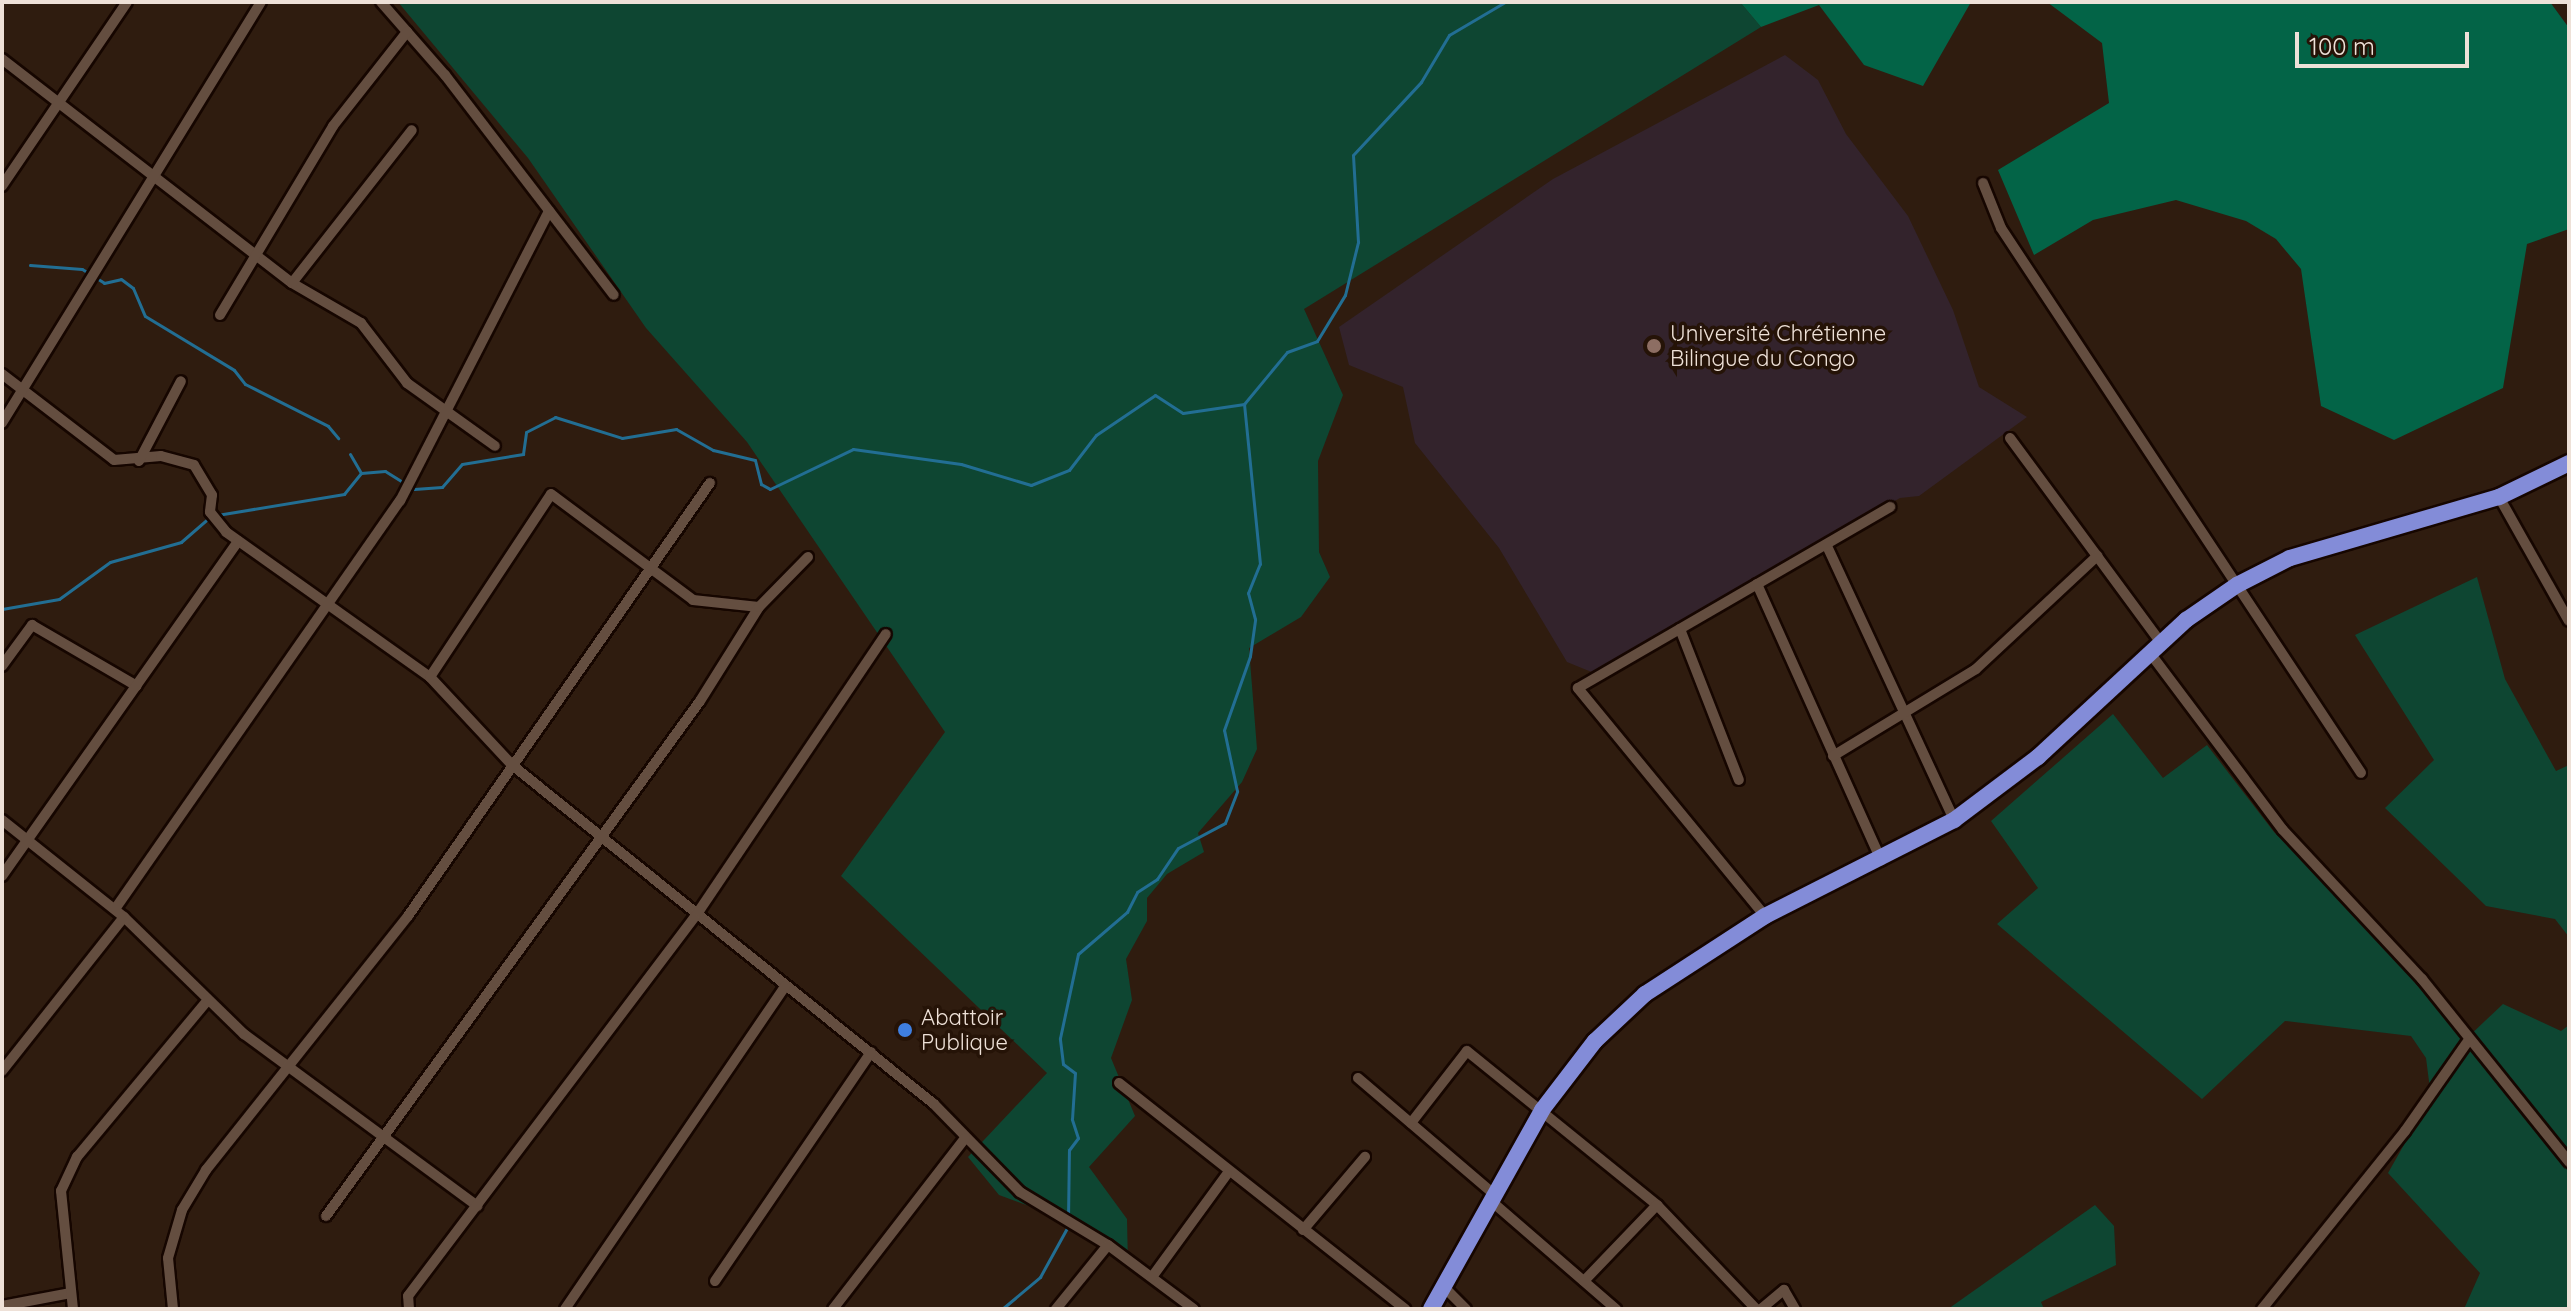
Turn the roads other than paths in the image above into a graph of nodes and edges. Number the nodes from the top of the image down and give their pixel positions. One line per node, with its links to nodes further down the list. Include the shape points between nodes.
1 (127, 2): 6 (street)
2 (261, 2): 8 (street)
3 (381, 2): 4 (street)
4 (407, 32): 11 (street); 12 (street, via 333,126)
5 (2, 59): 6 (street)
6 (56, 101): 8 (street); 10 (street)
7 (412, 130): 13 (street)
8 (153, 176): 12 (street); 18 (street)
9 (1983, 183): 34 (street, via 2001,228)
10 (2, 186)
11 (549, 211): 14 (street); 19 (street)
12 (254, 255): 13 (street); 15 (street)
13 (292, 283): 19 (street, via 361,323 407,383)
14 (614, 295)
15 (220, 315)
16 (2, 374): 18 (street)
17 (181, 381): 23 (street)
18 (20, 390): 20 (street); 23 (street, via 114,460)
19 (446, 409): 22 (street); 35 (street, via 405,481 400,501)
20 (2, 423)
21 (2010, 438): 30 (street)
22 (495, 446)
23 (139, 461): 28 (street, via 161,456 194,465 212,495 212,515)
24 (2569, 463): 26 (highway)
25 (710, 483): 32 (street)
26 (2499, 497): 34 (highway, via 2290,558); 37 (street)
27 (1890, 507): 29 (street)
28 (238, 541): 35 (street); 43 (street)
29 (1827, 546): 33 (street); 44 (street)
30 (2097, 556): 40 (street); 44 (street, via 1976,669)
31 (808, 557): 36 (street)
32 (649, 570): 36 (street, via 693,600); 42 (street, via 551,494); 46 (street)
33 (1757, 584): 38 (street); 45 (street)
34 (2237, 585): 40 (highway); 47 (street)
35 (329, 604): 42 (street); 56 (street)
36 (759, 607): 51 (street)
37 (2569, 621)
38 (1680, 629): 48 (street); 57 (street, via 1578,688)
39 (886, 634): 55 (street)
40 (2156, 648): 50 (highway, via 2038,757); 60 (street, via 2283,830 2422,979)
41 (2, 666): 43 (street, via 32,625)
42 (430, 677): 46 (street)
43 (137, 686): 52 (street)
44 (1906, 716): 45 (street); 50 (street)
45 (1833, 756): 53 (street)
46 (512, 765): 51 (street); 62 (street, via 408,916)
47 (2361, 773)
48 (1739, 780)
49 (2, 820): 52 (street)
50 (1954, 820): 53 (highway)
51 (604, 836): 55 (street); 68 (street)
52 (28, 838): 54 (street); 56 (street)
53 (1881, 862): 57 (highway)
54 (2, 876)
55 (699, 911): 58 (street); 75 (street)
56 (119, 913): 59 (street); 63 (street)
57 (1765, 916): 66 (highway, via 1645,994 1595,1041)
58 (785, 986): 61 (street); 88 (street)
59 (206, 1002): 62 (street); 83 (street, via 77,1157 61,1191)
60 (2468, 1041): 71 (street); 98 (street, via 2405,1131)
61 (871, 1052): 69 (street); 80 (street)
62 (291, 1063): 68 (street); 86 (street, via 182,1210 168,1258)
63 (3, 1069)
64 (1358, 1078): 67 (street)
65 (1119, 1083): 72 (street)
66 (1542, 1110): 67 (street, via 1467,1051); 73 (highway); 74 (street)
67 (1411, 1123): 73 (street)
68 (386, 1138): 75 (street); 76 (street)
69 (965, 1138): 78 (street, via 1020,1192); 89 (street)
70 (1365, 1157): 77 (street)
71 (2569, 1162)
72 (1227, 1174): 77 (street); 79 (street)
73 (1492, 1197): 81 (street); 82 (highway)
74 (1657, 1205): 81 (street); 96 (street)
75 (477, 1206): 87 (street, via 408,1296)
76 (326, 1216)
77 (1303, 1230): 92 (street)
78 (1108, 1245): 79 (street); 90 (street)
79 (1152, 1277): 91 (street)
80 (715, 1281)
81 (1584, 1281): 95 (street)
82 (1444, 1287): 93 (highway); 94 (street)
83 (71, 1293): 84 (street); 85 (street)
84 (2, 1306)
85 (73, 1309)
86 (173, 1309)
87 (409, 1309)
88 (565, 1309)
89 (833, 1309)
90 (1056, 1309)
91 (1194, 1309)
92 (1405, 1309)
93 (1431, 1309)
94 (1466, 1309)
95 (1616, 1309)
96 (1758, 1309): 97 (street, via 1784,1290)
97 (1795, 1309)
98 (2262, 1309)

